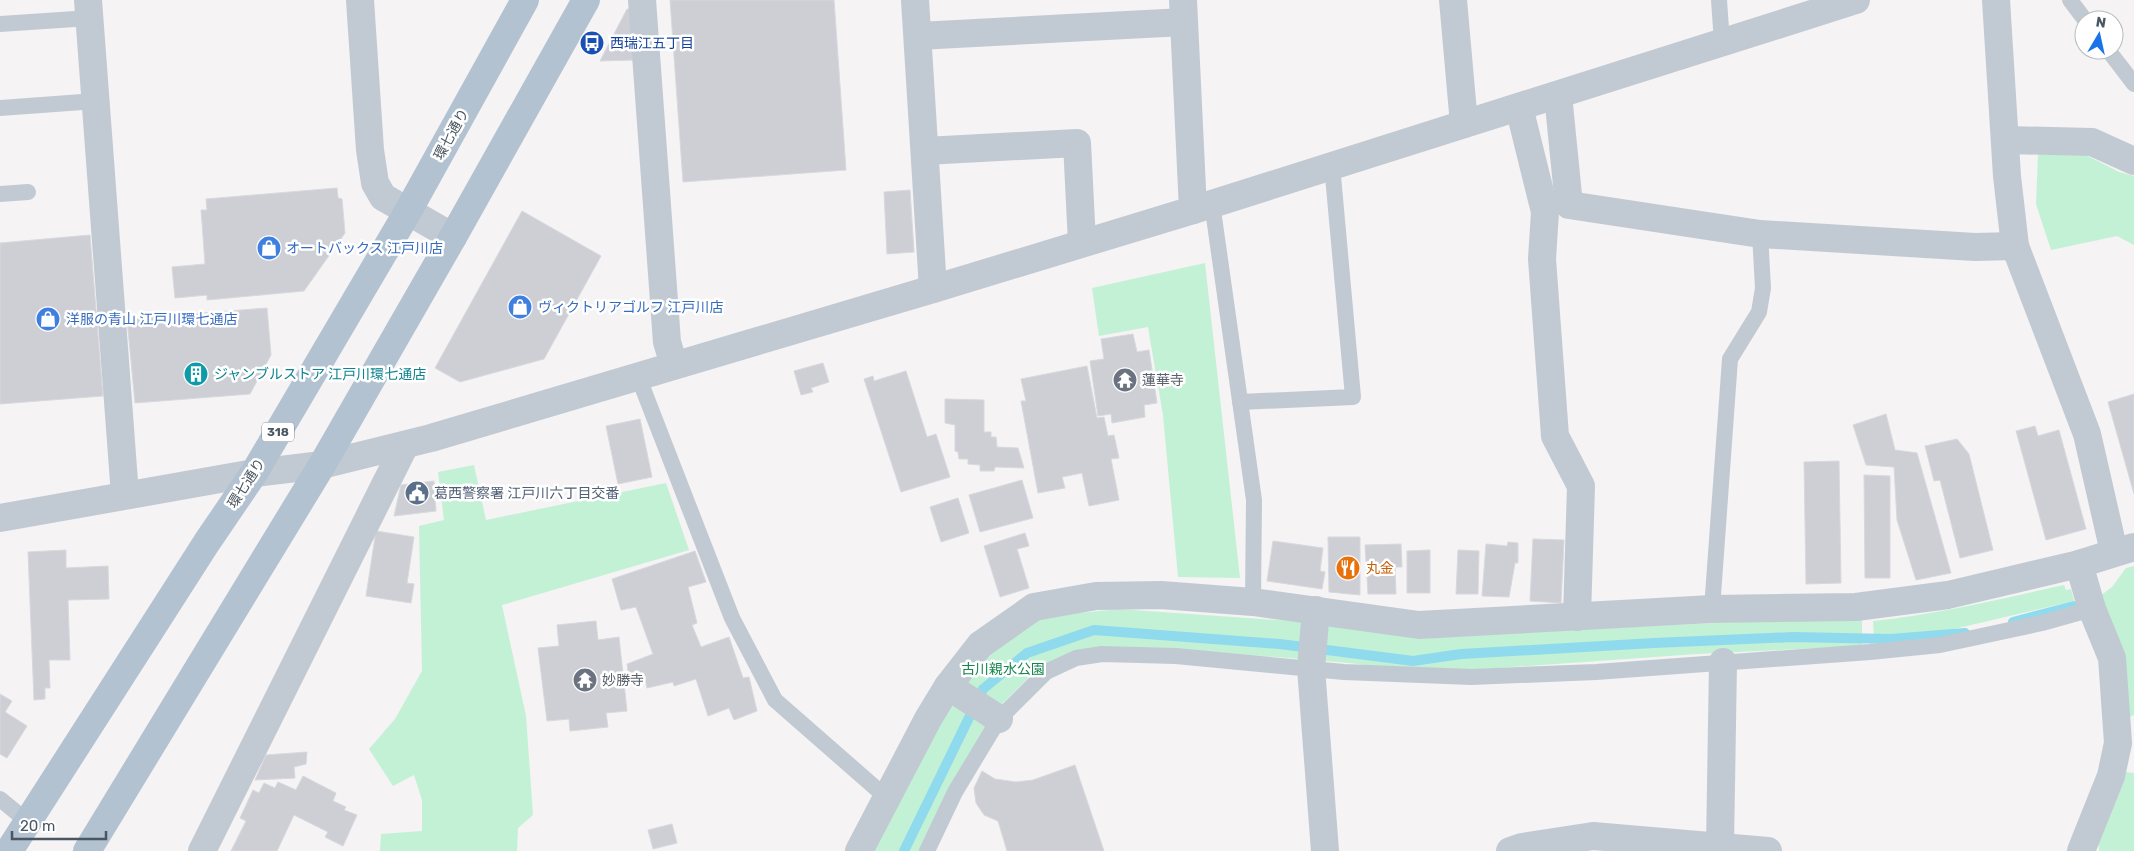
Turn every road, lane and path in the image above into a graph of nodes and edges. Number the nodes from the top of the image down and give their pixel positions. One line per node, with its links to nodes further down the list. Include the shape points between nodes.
1 (360, 0): 29 (street, via 375,183 384,198)
2 (525, 0): 29 (main road, 環七通り / 318)
3 (586, 0): 31 (main road)
4 (642, 0): 35 (street, via 667,342)
5 (915, 0): 13 (street)
6 (1453, 0): 21 (street)
7 (1719, 0): 14 (lane)
8 (1856, 0): 14 (street)
9 (1996, 0): 22 (street)
10 (89, 9): 12 (lane); 18 (street)
11 (1183, 11): 13 (street); 28 (street)
12 (0, 24)
13 (918, 36): 23 (street)
14 (1722, 43): 17 (street)
15 (2116, 60): 16 (lane)
16 (2134, 84)
17 (1558, 96): 19 (street); 30 (street, via 1570,205)
18 (96, 101): 20 (lane); 41 (street)
19 (1519, 107): 21 (street); 49 (street, via 1545,212 1542,259 1555,436 1581,486)
20 (0, 108)
21 (1464, 124): 25 (street)
22 (2006, 140): 24 (street, via 2092,142); 33 (street)
23 (925, 151): 32 (street, via 1077,143); 34 (street)
24 (2134, 161)
25 (1332, 165): 28 (street); 37 (lane, via 1353,397)
26 (28, 192): 27 (lane)
27 (0, 194)
28 (1203, 206): 32 (street); 37 (lane)
29 (407, 213): 31 (street); 40 (main road, 環七通り / 318)
30 (1760, 234): 33 (street, via 1975,247); 46 (lane, via 1763,288 1759,312 1730,359)
31 (453, 238): 39 (main road)
32 (1082, 243): 34 (street)
33 (2015, 246): 43 (street, via 2087,434)
34 (933, 289): 35 (street)
35 (674, 365): 36 (street)
36 (638, 376): 38 (street); 54 (lane, via 732,618 775,700)
37 (1240, 402): 45 (lane, via 1254,500)
38 (405, 445): 39 (street); 60 (street)
39 (322, 465): 40 (street); 59 (main road)
40 (254, 473): 41 (street); 56 (main road, 環七通り / 318)
41 (126, 495): 42 (street)
42 (0, 518)
43 (2124, 550): 44 (street)
44 (2079, 564): 46 (street, via 1948,594 1856,607); 47 (street)
45 (1253, 602): 48 (street); 52 (street, via 1161,595 1096,596 1034,607 980,645)
46 (1712, 609): 49 (street)
47 (2092, 609): 50 (lane, via 1940,645); 66 (street, via 2112,658 2118,743 2111,776)
48 (1316, 610): 49 (street, via 1419,625); 51 (street)
49 (1578, 616)
50 (1722, 662): 51 (lane, via 1471,677); 57 (street)
51 (1311, 668): 53 (lane, via 1176,656 1102,654 1076,658 1046,672); 63 (street)
52 (948, 686): 53 (street); 54 (street)
53 (999, 720): 62 (lane, via 954,792)
54 (887, 798): 61 (street)
55 (0, 799): 56 (lane)
56 (28, 822): 58 (main road, 環七通り / 318)
57 (1720, 847): 64 (street, via 1594,836); 65 (street)
58 (9, 851)
59 (87, 851)
60 (202, 851)
61 (859, 851)
62 (927, 851)
63 (1325, 851)
64 (1510, 851)
65 (1768, 851)
66 (2081, 851)

